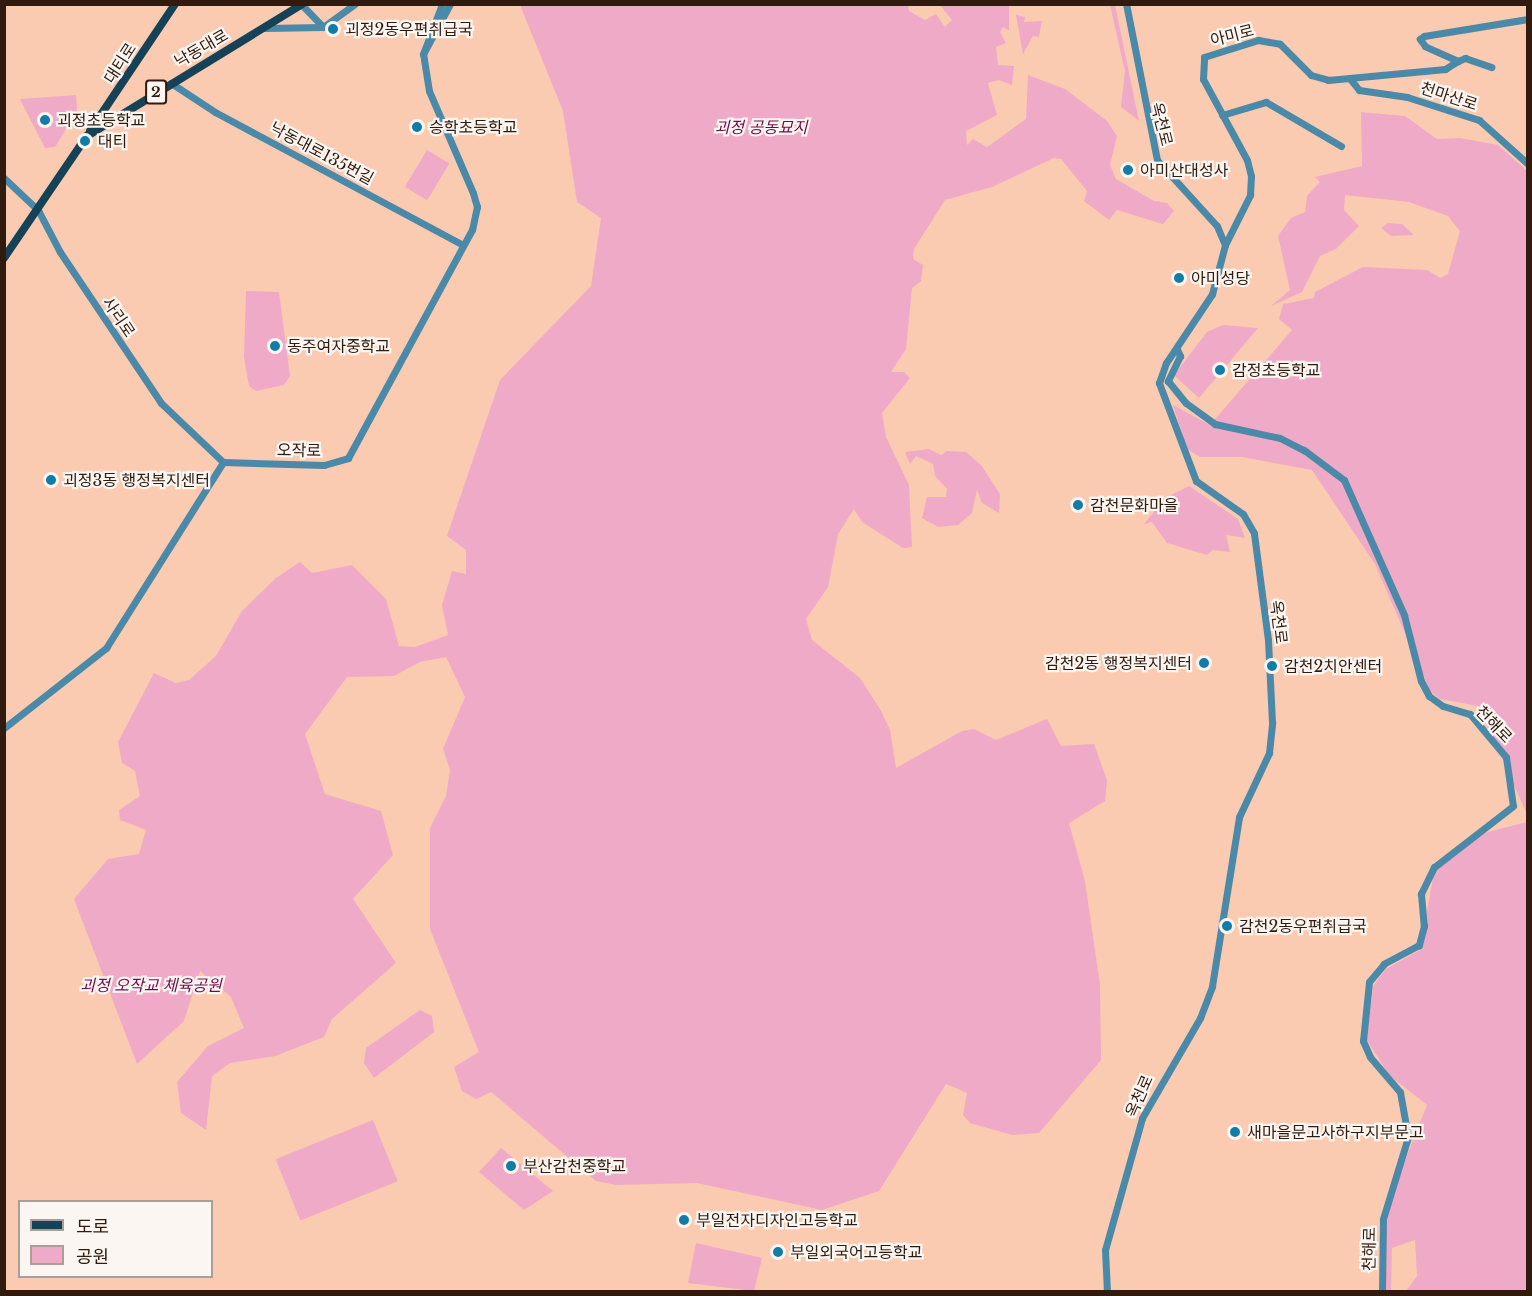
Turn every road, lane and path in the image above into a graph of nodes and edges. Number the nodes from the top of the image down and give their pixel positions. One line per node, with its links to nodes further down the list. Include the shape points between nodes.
1 (175, 4): 16 (main road, 대티로)
2 (302, 4): 8 (street); 9 (main road, 낙동대로 / 2)
3 (355, 4): 8 (street)
4 (442, 4): 10 (street)
5 (450, 4): 10 (street)
6 (1126, 4): 22 (street, 옥천로, via 1155,154 1170,178)
7 (1527, 19): 11 (street, 아미로, via 1430,34 1420,39)
8 (323, 27): 9 (street)
9 (265, 28): 14 (main road, 낙동대로 / 2)
10 (423, 54): 23 (street, 오작로, via 429,91 477,207 472,231)
11 (1458, 61): 12 (street, 아미로, via 1466,58); 13 (street, 아미로, via 1445,69)
12 (1491, 67)
13 (1352, 80): 15 (street, 아미로, via 1311,75 1291,53 1272,42 1220,49 1204,57 1200,65); 18 (street, 천마산로, via 1359,90 1407,97 1479,120)
14 (171, 83): 16 (main road, 낙동대로 / 2); 23 (street, 낙동대로135번길, via 207,107)
15 (1222, 115): 17 (street, via 1252,102 1266,102); 21 (street, 아미로, via 1251,176 1250,195)
16 (87, 136): 20 (main road, 낙동대로 / 2)
17 (1341, 146)
18 (1527, 164)
19 (4, 178): 20 (street, 사리로)
20 (38, 210): 25 (main road, 낙동대로 / 2); 27 (street, 사리로, via 72,270 161,403)
21 (1235, 222): 22 (street); 24 (street, 아미로)
22 (1215, 224): 24 (street, 옥천로)
23 (463, 245): 27 (street, 오작로, via 348,458 324,465)
24 (1225, 245): 26 (street, 옥천로, via 1212,294)
25 (4, 258)
26 (1177, 349): 29 (street, 옥천로, via 1159,383 1183,454 1196,481 1244,514 1254,533 1271,679 1269,753 1240,812 1218,962 1206,1006 1154,1091 1136,1139 1105,1250); 30 (street, 천해로, via 1180,356 1168,381 1186,403 1215,424 1280,438 1304,450 1344,480 1404,615 1420,681 1429,696 1443,706 1470,714 1508,764 1513,806 1434,867 1421,894 1424,926 1419,945 1384,964 1369,982 1363,1041 1370,1057 1400,1092 1408,1137 1383,1219)
27 (223, 462): 28 (street, via 106,648)
28 (4, 728)
29 (1107, 1292)
30 (1382, 1292)

